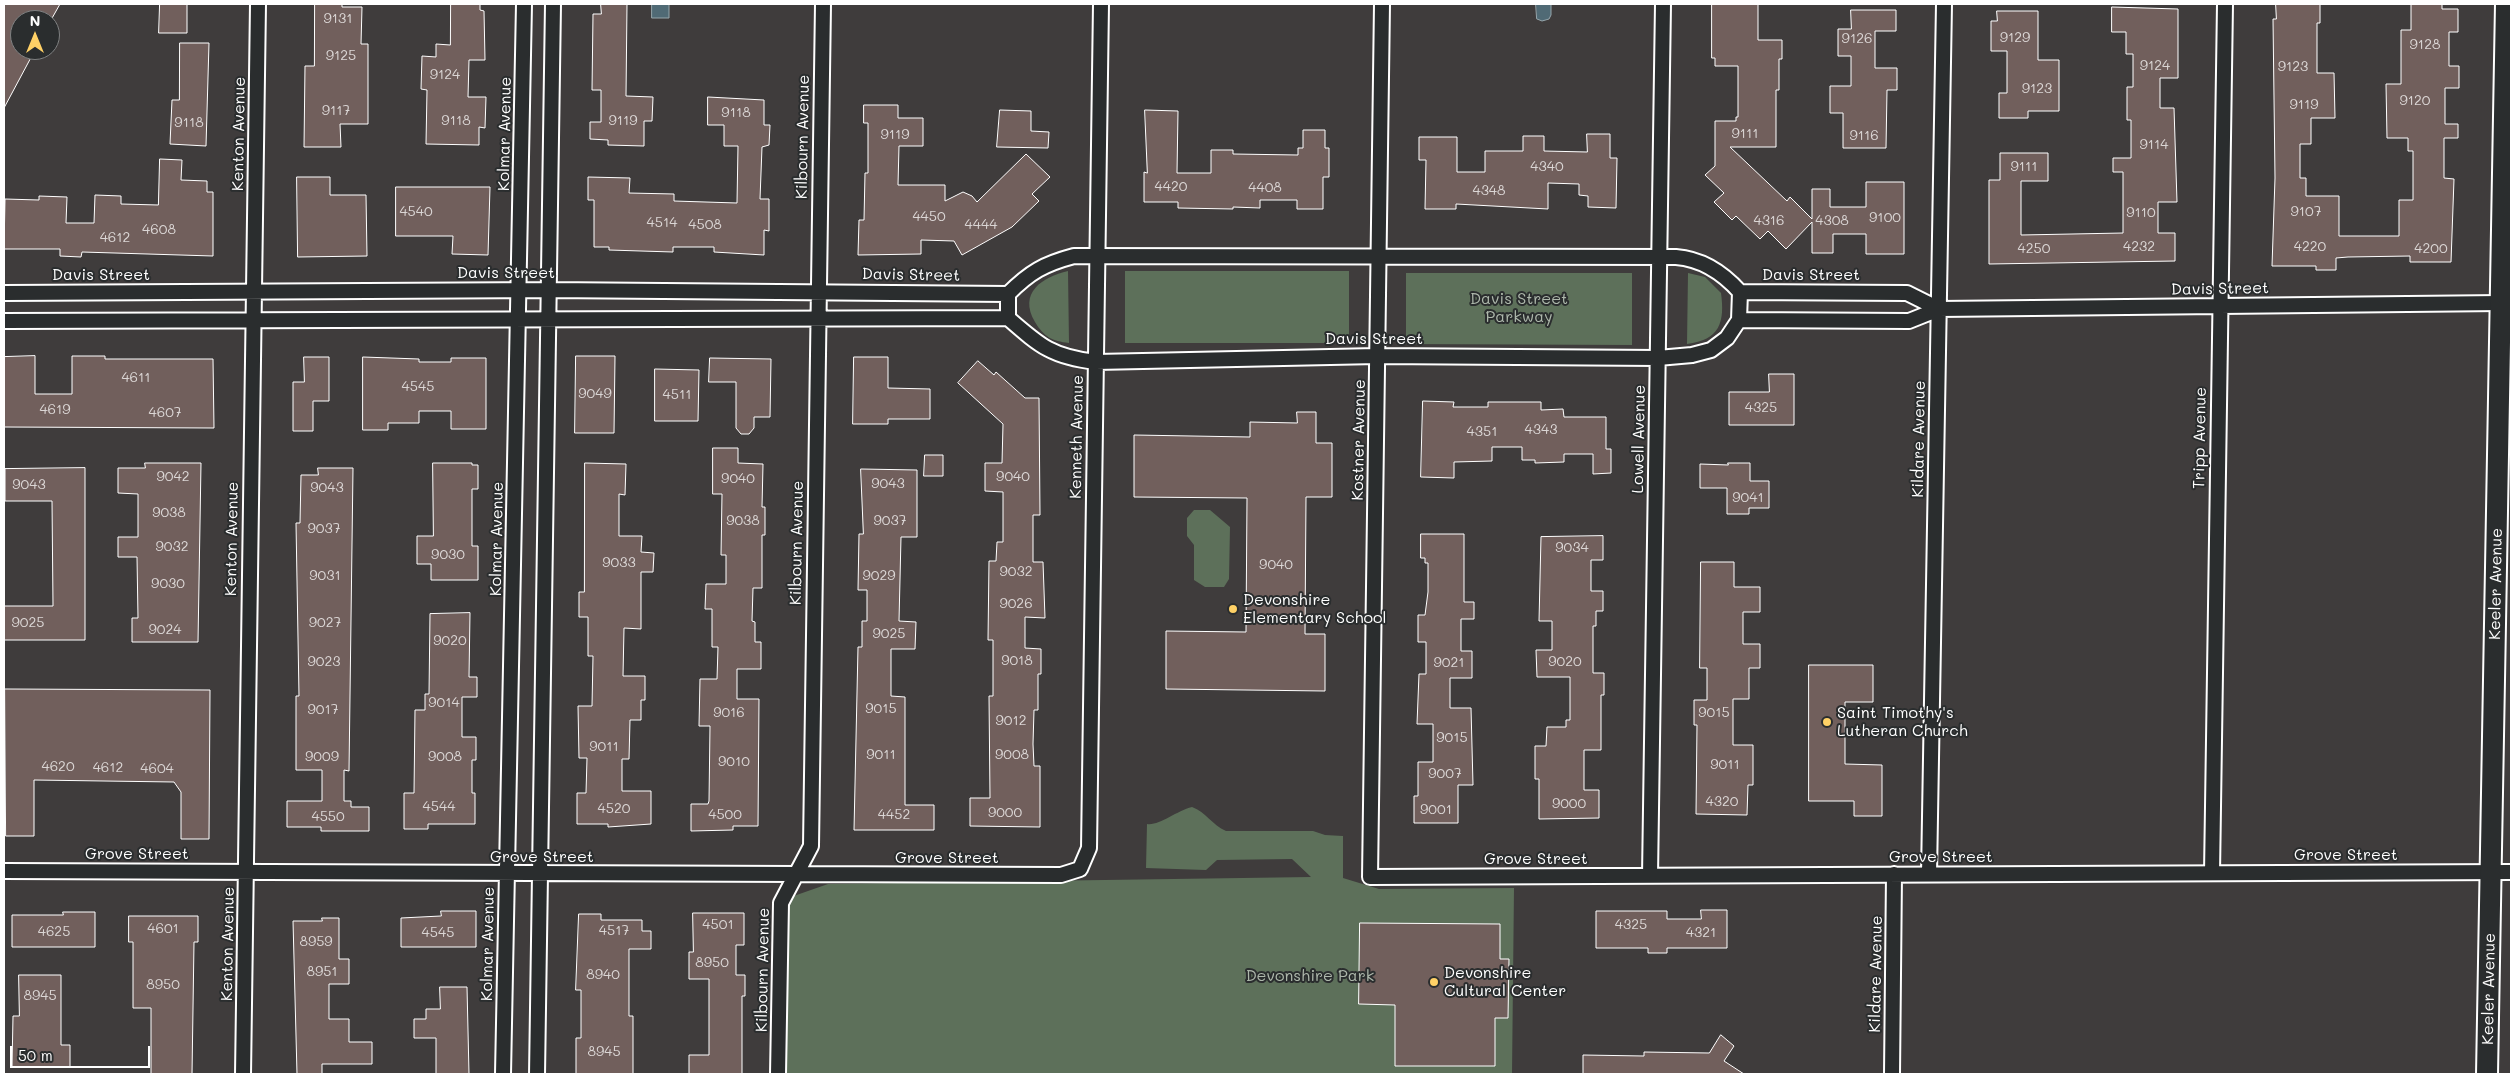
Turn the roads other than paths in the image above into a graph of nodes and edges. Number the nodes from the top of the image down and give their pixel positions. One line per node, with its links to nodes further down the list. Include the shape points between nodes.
1 (258, 4): 17 (street, Kenton Avenue)
2 (524, 4): 15 (street, Kolmar Avenue)
3 (553, 4): 14 (street)
4 (823, 4): 16 (street, Kilbourn Avenue)
5 (1101, 4): 11 (street, Kenneth Avenue)
6 (1382, 4): 12 (street, Kostner Avenue)
7 (1663, 4): 13 (street, Lowell Avenue)
8 (1944, 4): 23 (street, Kildare Avenue)
9 (2225, 4): 22 (street, Tripp Avenue)
10 (2506, 4): 21 (street, Keeler Avenue)
11 (1097, 256): 12 (street, Davis Street); 20 (street, Davis Street, via 1074,256 1050,262 1027,275); 33 (street, Kenneth Avenue)
12 (1379, 256): 13 (street, Davis Street); 31 (street, Kostner Avenue)
13 (1659, 256): 18 (street, Davis Street, via 1683,258 1706,265 1727,278); 32 (street, Lowell Avenue)
14 (549, 290): 15 (street, Davis Street); 16 (street, Davis Street); 28 (street)
15 (520, 291): 17 (street, Davis Street); 27 (street, Kolmar Avenue)
16 (818, 291): 20 (street, Davis Street); 24 (street, Kilbourn Avenue)
17 (254, 292): 19 (street, Davis Street); 26 (street, Kenton Avenue)
18 (1740, 292): 23 (street, Davis Street, via 1907,293); 29 (street, Davis Street)
19 (4, 293)
20 (1008, 294): 25 (street)
21 (2502, 303): 22 (street, Davis Street); 37 (street, Keeler Avenue)
22 (2219, 306): 23 (street, Davis Street); 39 (street, Tripp Avenue)
23 (1939, 309): 29 (street, Davis Street, via 1909,321); 43 (street, Kildare Avenue)
24 (817, 318): 25 (street); 28 (street); 44 (street, Kilbourn Avenue, via 811,846)
25 (1008, 318): 33 (street, Davis Street, via 1051,352 1070,359)
26 (254, 320): 27 (street); 30 (street); 36 (street, Kenton Avenue)
27 (519, 320): 28 (street); 40 (street, Kolmar Avenue)
28 (549, 320): 41 (street)
29 (1739, 320): 32 (street, Davis Street, via 1727,338 1710,350)
30 (4, 321)
31 (1378, 356): 32 (street, Davis Street); 33 (street, Davis Street); 46 (street, Kostner Avenue)
32 (1658, 358): 45 (street, Lowell Avenue)
33 (1096, 362): 34 (street, Kenneth Avenue, via 1089,848)
34 (1080, 868): 44 (street, Grove Street, via 1061,875)
35 (4, 871): 36 (street, Grove Street)
36 (246, 872): 40 (street, Grove Street); 47 (street, Kenton Avenue)
37 (2491, 872): 38 (street, Grove Street); 39 (street, Grove Street); 52 (street, Keeler Avenue)
38 (2511, 872)
39 (2212, 873): 43 (street, Grove Street)
40 (506, 874): 41 (street, Grove Street); 48 (street, Kolmar Avenue)
41 (540, 874): 44 (street, Grove Street); 49 (street)
42 (1894, 874): 43 (street, Grove Street); 45 (street, Grove Street); 51 (street, Kildare Avenue)
43 (1929, 874)
44 (796, 875): 50 (street, Kilbourn Avenue, via 781,903)
45 (1650, 876): 46 (street, Grove Street)
46 (1370, 877)
47 (243, 1074)
48 (503, 1074)
49 (537, 1074)
50 (778, 1074)
51 (1892, 1074)
52 (2487, 1074)

